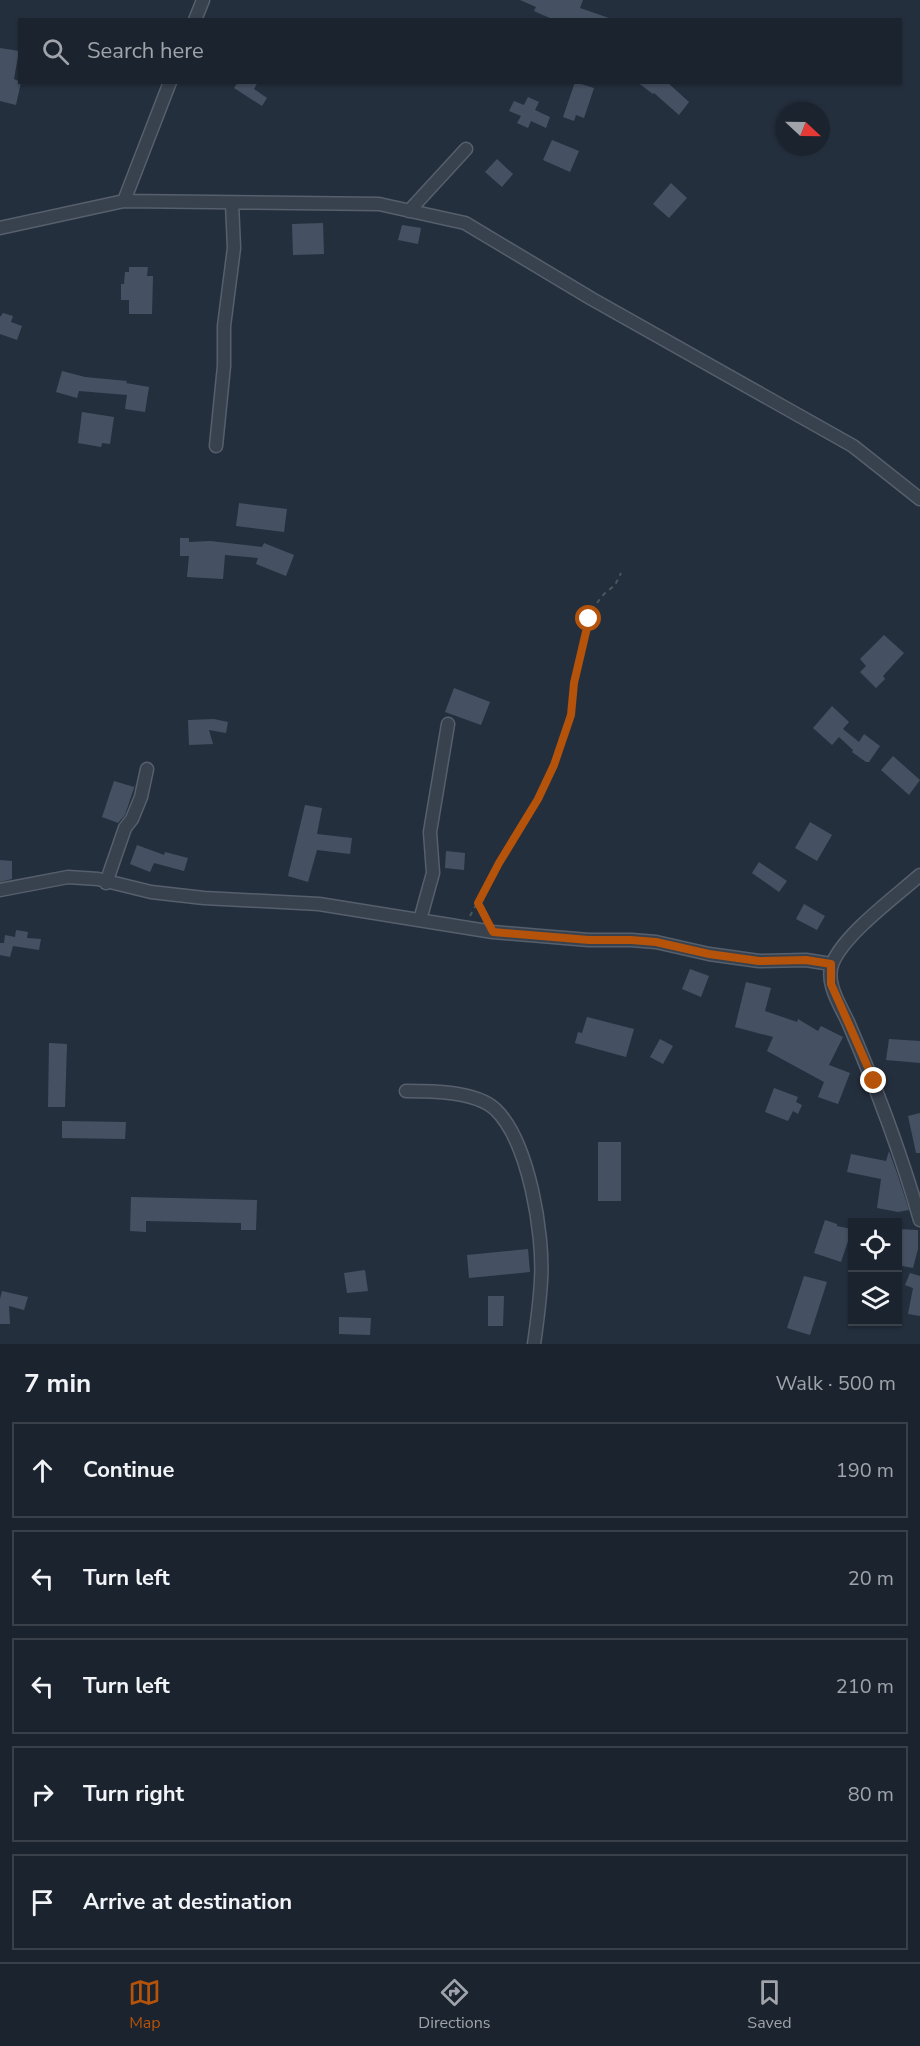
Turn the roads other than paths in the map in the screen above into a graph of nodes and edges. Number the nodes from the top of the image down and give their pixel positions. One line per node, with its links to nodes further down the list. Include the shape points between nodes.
1 (203, 0): 2 (street)
2 (196, 18)
3 (169, 84): 5 (street)
4 (466, 149): 7 (street)
5 (124, 201): 6 (street); 8 (street)
6 (232, 202): 7 (street, via 380,204); 9 (street, via 234,248)
7 (409, 211): 10 (street, via 465,223 853,446)
8 (0, 228)
9 (216, 446)
10 (920, 499)
11 (448, 724): 16 (street, via 430,832 433,873)
12 (147, 769): 14 (street, via 141,797 124,828)
13 (920, 875): 17 (street, via 865,923)
14 (107, 882): 15 (street, via 68,877); 16 (street, via 204,898 319,904)
15 (0, 890)
16 (420, 920): 17 (street, via 493,932 648,942 759,961)
17 (831, 964): 19 (street, via 831,984 874,1081)
18 (406, 1092): 20 (street, via 442,1091 470,1097 494,1108 507,1125 523,1158 537,1214 542,1278)
19 (920, 1220)
20 (534, 1344)

